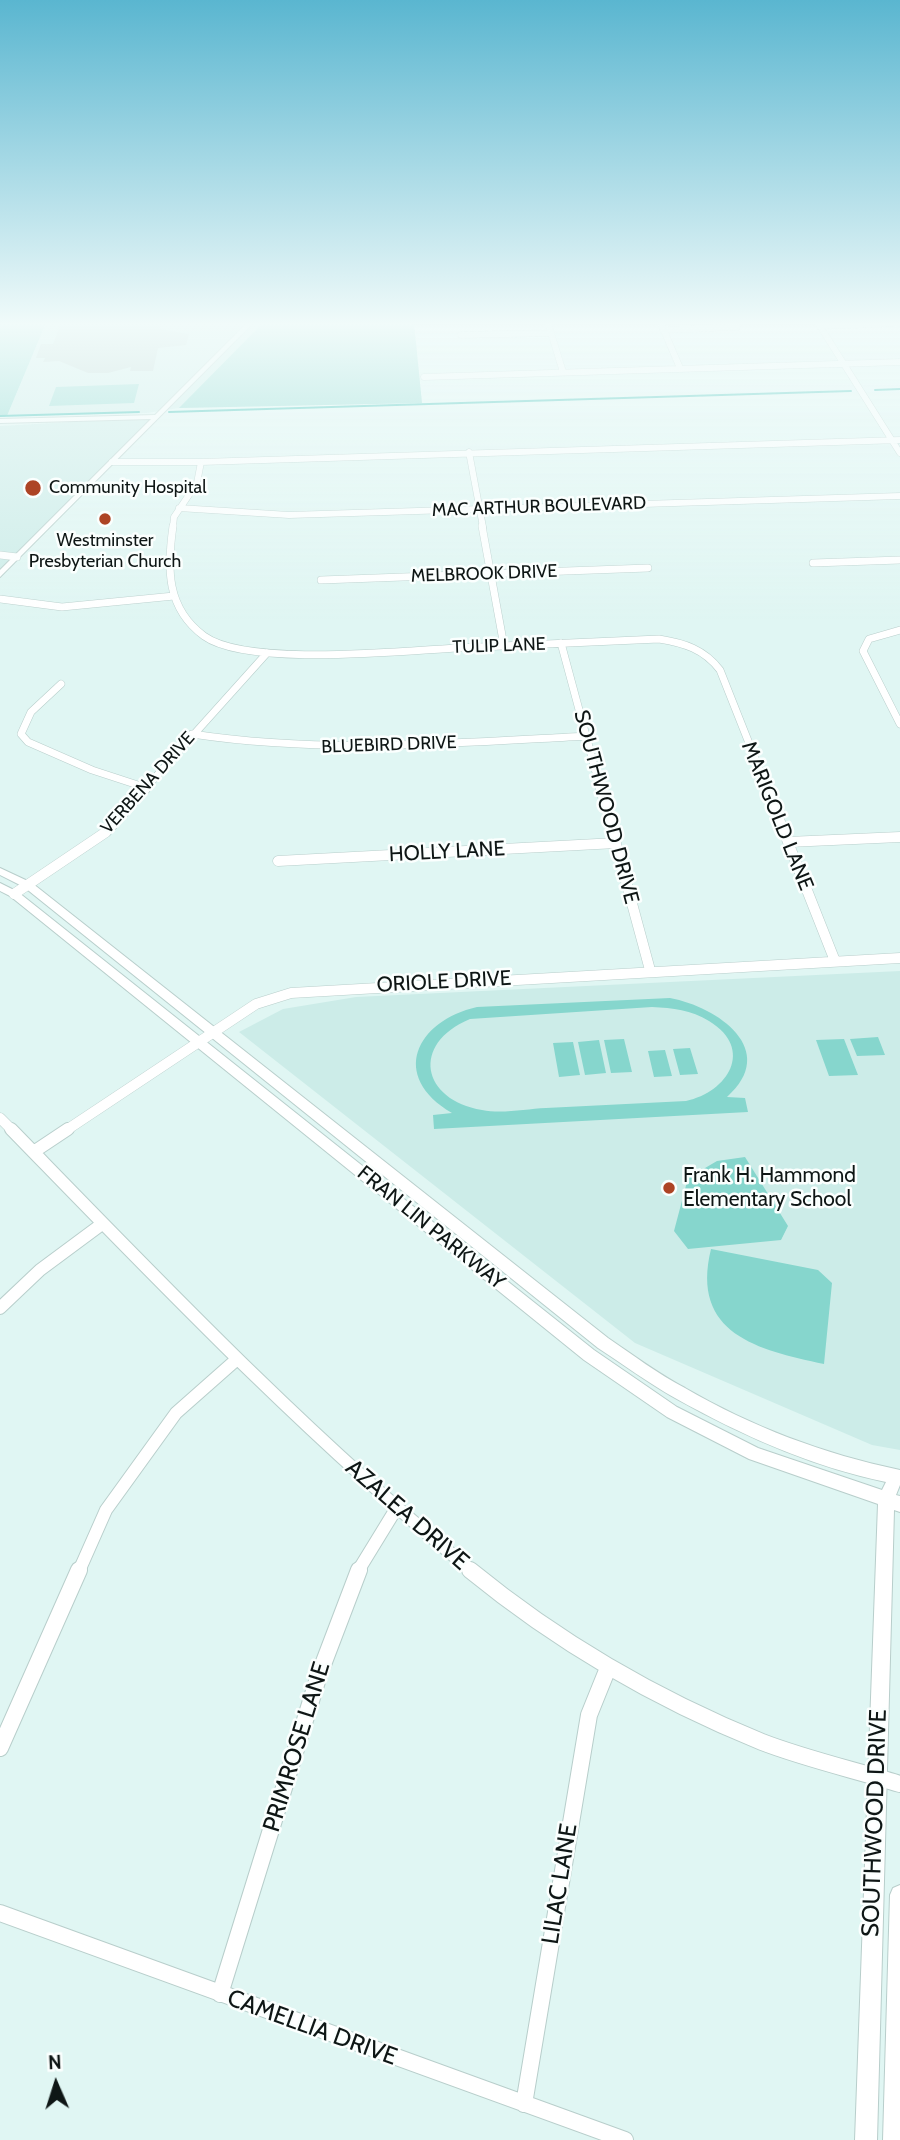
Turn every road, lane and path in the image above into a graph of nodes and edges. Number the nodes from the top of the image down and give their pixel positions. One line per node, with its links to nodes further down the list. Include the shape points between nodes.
1 (149, 423): 7 (street)
2 (880, 423): 3 (street)
3 (891, 440): 4 (street); 5 (street); 6 (street)
4 (900, 440)
5 (469, 452): 8 (street); 11 (street)
6 (900, 453)
7 (112, 462): 8 (street); 13 (street)
8 (201, 462): 10 (street, via 197,483)
9 (900, 496): 11 (street, MAC ARTHUR BOULEVARD)
10 (179, 508): 11 (street, MAC ARTHUR BOULEVARD, via 289,515); 20 (street, via 168,545)
11 (478, 509): 17 (street)
12 (0, 555): 13 (street)
13 (17, 557): 18 (street)
14 (900, 559): 15 (street)
15 (813, 563)
16 (648, 568): 17 (street, MELBROOK DRIVE)
17 (489, 574): 19 (street, MELBROOK DRIVE); 24 (street)
18 (0, 575)
19 (321, 580)
20 (174, 596): 21 (street, via 62,607); 25 (street, TULIP LANE, via 185,620 205,637)
21 (0, 599)
22 (900, 630): 28 (street, via 879,634 865,645 864,658)
23 (561, 643): 24 (street, TULIP LANE); 26 (street, TULIP LANE, via 659,639 684,643 710,656); 30 (street, SOUTHWOOD DRIVE)
24 (504, 646): 25 (street, TULIP LANE)
25 (267, 653): 29 (street, VERBENA DRIVE)
26 (720, 670): 33 (street, MARIGOLD LANE)
27 (61, 684): 31 (street, via 23,723 22,734 28,742)
28 (900, 724)
29 (192, 734): 30 (street, BLUEBIRD DRIVE, via 235,743 308,748); 31 (street, VERBENA DRIVE)
30 (588, 736): 34 (street, SOUTHWOOD DRIVE)
31 (144, 786): 37 (street, VERBENA DRIVE, via 106,832)
32 (900, 837): 33 (street)
33 (788, 842): 41 (street, MARIGOLD LANE)
34 (616, 844): 35 (street, HOLLY LANE); 42 (street, SOUTHWOOD DRIVE)
35 (278, 861)
36 (0, 871): 37 (street, FRAN LIN PARKWAY)
37 (28, 885): 39 (street, VERBENA DRIVE); 43 (street, FRAN LIN PARKWAY)
38 (0, 886): 39 (street, FRAN LIN PARKWAY)
39 (14, 894): 44 (street, FRAN LIN PARKWAY)
40 (900, 957): 41 (street, ORIOLE DRIVE)
41 (835, 961): 42 (street, ORIOLE DRIVE)
42 (650, 970): 43 (street, ORIOLE DRIVE, via 291,993 256,1004)
43 (212, 1032): 44 (street, ORIOLE DRIVE); 50 (street, FRAN LIN PARKWAY, via 603,1343 679,1393 807,1454)
44 (198, 1041): 46 (street, ORIOLE DRIVE); 51 (street, FRAN LIN PARKWAY, via 589,1355 672,1412 754,1454)
45 (0, 1118): 46 (street, AZALEA DRIVE)
46 (35, 1151): 47 (street, AZALEA DRIVE)
47 (102, 1224): 48 (street, via 40,1270); 49 (street, AZALEA DRIVE)
48 (0, 1308)
49 (236, 1360): 52 (street, AZALEA DRIVE); 54 (street, via 176,1413 106,1510)
50 (899, 1479): 51 (street, SOUTHWOOD DRIVE)
51 (893, 1502): 55 (street, SOUTHWOOD DRIVE)
52 (396, 1509): 53 (street, AZALEA DRIVE, via 521,1612); 59 (street, PRIMROSE LANE, via 352,1579)
53 (608, 1668): 55 (street, AZALEA DRIVE, via 765,1743); 60 (street, LILAC LANE, via 589,1714)
54 (0, 1748)
55 (877, 1779): 56 (street, AZALEA DRIVE); 62 (street, SOUTHWOOD DRIVE)
56 (900, 1784)
57 (900, 1895): 63 (street, SOUTHWOOD DRIVE)
58 (0, 1913): 59 (street, CAMELLIA DRIVE)
59 (220, 1994): 60 (street, CAMELLIA DRIVE)
60 (524, 2104): 61 (street, CAMELLIA DRIVE)
61 (625, 2140)
62 (866, 2140)
63 (894, 2140)

